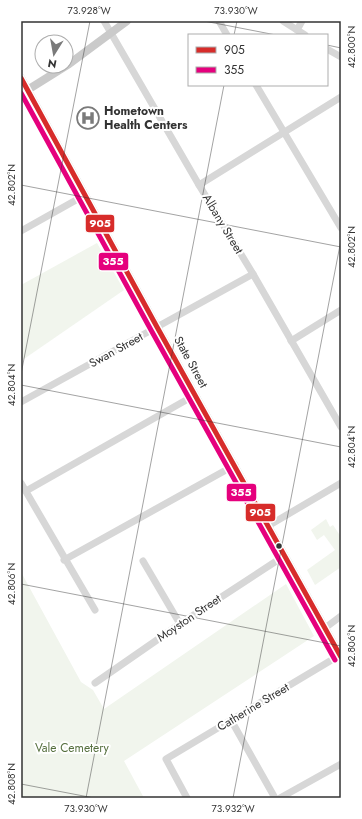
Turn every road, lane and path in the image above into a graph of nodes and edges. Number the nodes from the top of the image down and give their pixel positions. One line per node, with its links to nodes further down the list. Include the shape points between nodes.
1 (104, 21): 7 (street, Albany Street)
2 (127, 21): 7 (main road)
3 (219, 21): 8 (street)
4 (283, 21): 6 (street)
5 (302, 21): 6 (street)
6 (297, 30): 9 (street)
7 (111, 34): 14 (main road); 17 (street, Albany Street)
8 (226, 34)
9 (303, 34)
10 (328, 50): 11 (street)
11 (341, 57)
12 (21, 78): 14 (main road, State Street)
13 (257, 86): 16 (street)
14 (24, 92): 18 (main road, State Street)
15 (341, 97): 16 (street)
16 (284, 132): 17 (street); 19 (street)
17 (199, 185): 21 (street, Albany Street)
18 (85, 195): 20 (street); 23 (main road, State Street)
19 (341, 228)
20 (21, 231)
21 (253, 274): 23 (street, Swan Street); 24 (street, Albany Street)
22 (341, 310): 24 (street)
23 (157, 327): 25 (main road, State Street); 26 (street, Swan Street)
24 (291, 341): 27 (street, Albany Street)
25 (195, 395): 28 (main road, State Street); 31 (street)
26 (21, 402)
27 (341, 427)
28 (235, 465): 32 (main road, State Street); 34 (street)
29 (21, 483): 31 (street)
30 (341, 483): 32 (street)
31 (26, 491): 34 (street)
32 (268, 526): 33 (main road, State Street)
33 (284, 556): 38 (street, Moyston Street); 39 (main road, State Street)
34 (64, 560): 36 (street)
35 (144, 561): 38 (street)
36 (95, 610)
37 (341, 616): 39 (street)
38 (180, 624): 41 (street, Moyston Street)
39 (325, 628): 40 (main road, State Street)
40 (340, 656): 42 (street, Catherine Street)
41 (95, 683)
42 (231, 720): 44 (street, Catherine Street, via 166,760); 45 (street)
43 (341, 764): 46 (street)
44 (187, 798)
45 (275, 798)
46 (280, 798)

